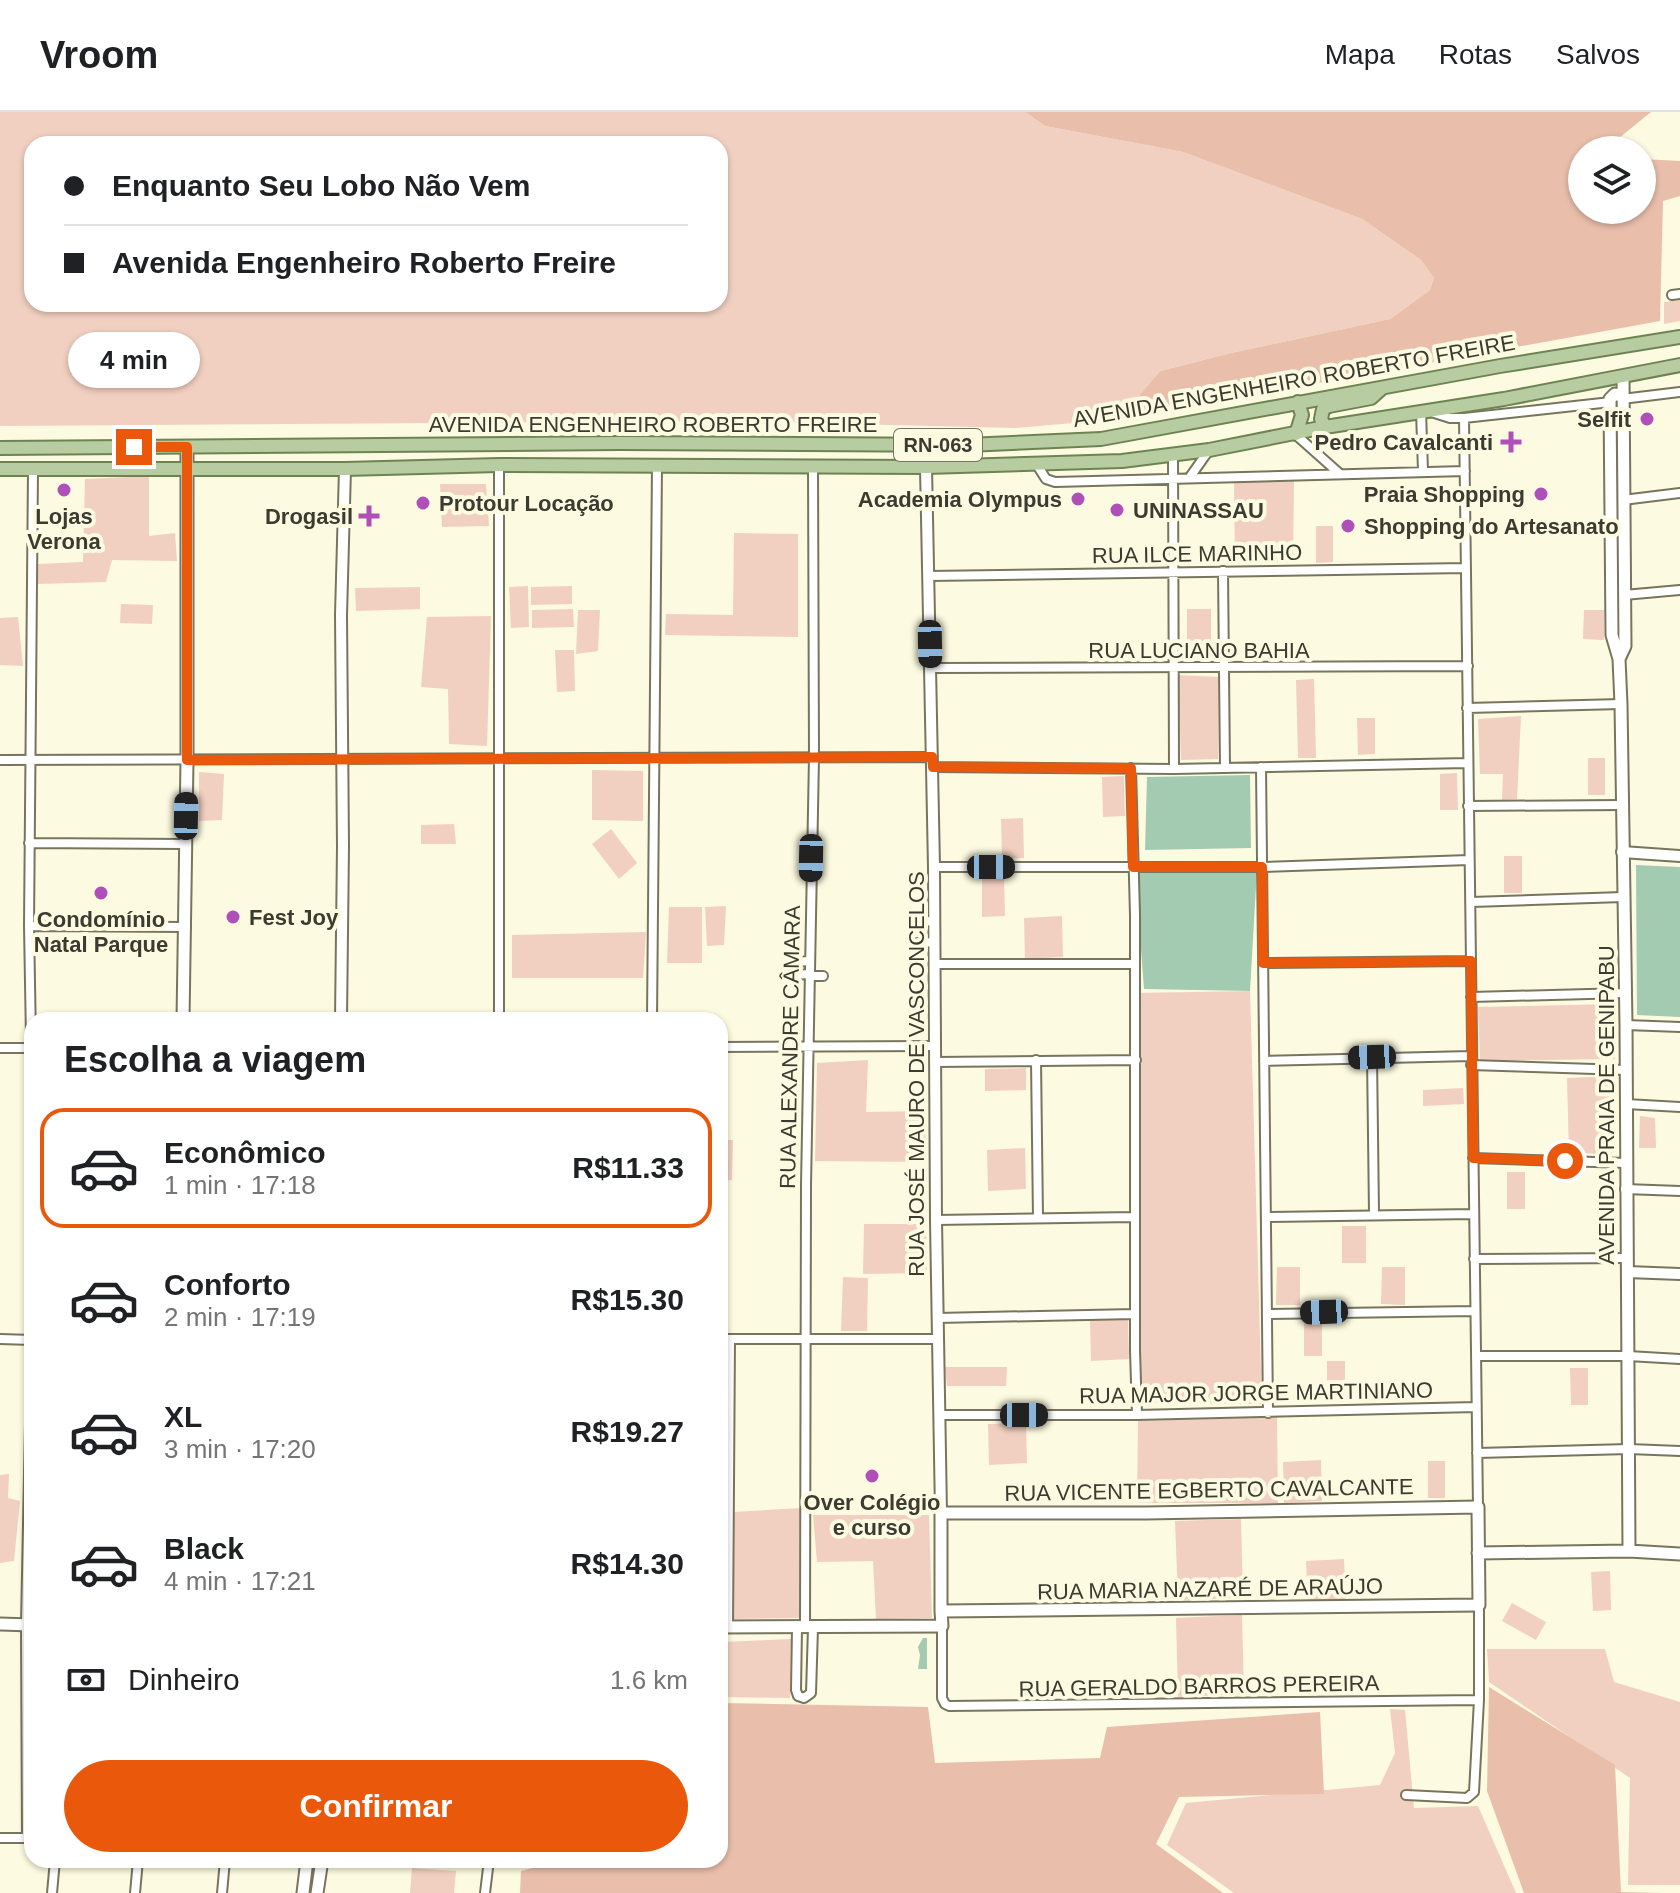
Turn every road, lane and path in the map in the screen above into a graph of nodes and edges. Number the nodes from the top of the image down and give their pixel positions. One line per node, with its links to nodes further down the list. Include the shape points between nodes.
1 (1680, 337): 4 (main road, AVENIDA ENGENHEIRO ROBERTO FREIRE / RN-063)
2 (1680, 365): 3 (main road, AVENIDA ENGENHEIRO ROBERTO FREIRE / RN-063)
3 (1623, 377): 6 (main road, AVENIDA PRAIA DE GENIPABU); 8 (main road, AVENIDA ENGENHEIRO ROBERTO FREIRE / RN-063)
4 (1384, 387): 7 (main road, AVENIDA ENGENHEIRO ROBERTO FREIRE / RN-063); 10 (main road, via 1371,398 1323,409)
5 (1680, 392): 6 (street)
6 (1618, 400): 9 (street); 33 (main road, AVENIDA PRAIA DE GENIPABU); 40 (main road, AVENIDA PRAIA DE GENIPABU, via 1612,635)
7 (1298, 402): 11 (main road, via 1302,415); 12 (main road, AVENIDA ENGENHEIRO ROBERTO FREIRE / RN-063, via 1113,437 1051,442)
8 (1424, 411): 9 (street); 10 (main road, AVENIDA ENGENHEIRO ROBERTO FREIRE / RN-063); 27 (street)
9 (1464, 418): 28 (street)
10 (1325, 427): 11 (main road, AVENIDA ENGENHEIRO ROBERTO FREIRE / RN-063)
11 (1295, 434): 15 (main road, AVENIDA ENGENHEIRO ROBERTO FREIRE / RN-063); 29 (street)
12 (351, 446): 13 (main road, AVENIDA ENGENHEIRO ROBERTO FREIRE / RN-063); 21 (main road, via 292,455)
13 (187, 447): 14 (main road, AVENIDA ENGENHEIRO ROBERTO FREIRE / RN-063); 23 (main road)
14 (0, 448)
15 (1209, 450): 16 (main road, AVENIDA ENGENHEIRO ROBERTO FREIRE / RN-063); 31 (street)
16 (1173, 455): 19 (main road, AVENIDA ENGENHEIRO ROBERTO FREIRE / RN-063); 30 (street)
17 (499, 465): 18 (main road, AVENIDA ENGENHEIRO ROBERTO FREIRE / RN-063); 25 (main road, AVENIDA ENGENHEIRO ROBERTO FREIRE / RN-063); 50 (street)
18 (657, 465): 20 (main road, AVENIDA ENGENHEIRO ROBERTO FREIRE / RN-063); 47 (street)
19 (1037, 465): 22 (main road, AVENIDA ENGENHEIRO ROBERTO FREIRE / RN-063); 30 (street, via 1055,482)
20 (813, 466): 22 (main road, AVENIDA ENGENHEIRO ROBERTO FREIRE / RN-063); 48 (street, RUA ALEXANDRE CÂMARA)
21 (287, 467): 23 (main road, AVENIDA ENGENHEIRO ROBERTO FREIRE / RN-063); 25 (main road, AVENIDA ENGENHEIRO ROBERTO FREIRE / RN-063)
22 (926, 467): 37 (street, RUA JOSÉ MAURO DE VASCONCELOS)
23 (187, 468): 26 (main road, AVENIDA ENGENHEIRO ROBERTO FREIRE / RN-063); 53 (main road)
24 (0, 469): 26 (main road, AVENIDA ENGENHEIRO ROBERTO FREIRE / RN-063)
25 (345, 469): 49 (street)
26 (33, 470): 52 (street)
27 (1423, 471): 28 (street); 29 (street)
28 (1465, 471): 34 (street)
29 (1340, 474): 31 (street)
30 (1172, 477): 31 (street); 35 (street)
31 (1190, 477)
32 (1680, 493): 33 (street)
33 (1623, 500): 39 (main road, AVENIDA PRAIA DE GENIPABU)
34 (1466, 568): 36 (street, RUA ILCE MARINHO); 41 (street)
35 (1172, 571): 36 (street, RUA ILCE MARINHO); 37 (street, RUA ILCE MARINHO); 44 (street)
36 (1223, 571): 43 (street)
37 (929, 576): 42 (street, RUA JOSÉ MAURO DE VASCONCELOS)
38 (1680, 590): 39 (street)
39 (1624, 595): 40 (main road, AVENIDA PRAIA DE GENIPABU, via 1625,646)
40 (1619, 659): 45 (main road, AVENIDA PRAIA DE GENIPABU)
41 (1468, 666): 43 (street, RUA LUCIANO BAHIA); 46 (street)
42 (931, 668): 44 (street, RUA LUCIANO BAHIA); 54 (street, RUA JOSÉ MAURO DE VASCONCELOS)
43 (1226, 668): 44 (street, RUA LUCIANO BAHIA); 58 (street)
44 (1175, 669): 59 (street)
45 (1621, 704): 46 (street); 60 (main road, AVENIDA PRAIA DE GENIPABU)
46 (1467, 708): 55 (street)
47 (653, 757): 48 (street); 50 (street); 93 (street)
48 (814, 757): 54 (street); 78 (street, RUA ALEXANDRE CÂMARA)
49 (342, 758): 50 (street); 53 (street); 91 (street)
50 (498, 758): 92 (street)
51 (0, 760): 52 (street)
52 (30, 760): 53 (street); 62 (street)
53 (187, 760): 63 (main road)
54 (932, 762): 57 (street); 67 (street, RUA JOSÉ MAURO DE VASCONCELOS)
55 (1468, 763): 56 (street); 61 (street)
56 (1261, 767): 58 (street); 69 (street)
57 (1131, 768): 59 (street); 68 (street)
58 (1225, 768): 59 (street)
59 (1174, 769)
60 (1622, 805): 61 (street); 64 (main road, AVENIDA PRAIA DE GENIPABU)
61 (1468, 806): 66 (street)
62 (29, 843): 63 (street); 74 (street)
63 (186, 844): 75 (main road)
64 (1622, 852): 65 (street); 70 (main road, AVENIDA PRAIA DE GENIPABU)
65 (1680, 856)
66 (1469, 860): 69 (street); 71 (street)
67 (934, 867): 68 (street); 73 (street, RUA JOSÉ MAURO DE VASCONCELOS)
68 (1133, 867): 69 (street); 83 (street)
69 (1262, 867): 81 (street)
70 (1623, 897): 71 (street); 87 (main road, AVENIDA PRAIA DE GENIPABU)
71 (1471, 902): 79 (street)
72 (920, 920): 73 (street)
73 (934, 922): 76 (street, RUA JOSÉ MAURO DE VASCONCELOS)
74 (29, 926): 75 (street); 89 (street)
75 (186, 927): 90 (main road)
76 (935, 942): 77 (street); 82 (street, RUA JOSÉ MAURO DE VASCONCELOS)
77 (918, 943)
78 (809, 961): 80 (street); 85 (street, RUA ALEXANDRE CÂMARA)
79 (1471, 961): 81 (street); 88 (street)
80 (794, 962)
81 (1263, 963): 104 (street)
82 (935, 964): 83 (street); 96 (street, RUA JOSÉ MAURO DE VASCONCELOS)
83 (1135, 964): 103 (street)
84 (793, 975): 85 (street)
85 (809, 975): 86 (street); 98 (street, RUA ALEXANDRE CÂMARA)
86 (823, 976)
87 (1626, 993): 88 (street); 94 (main road, AVENIDA PRAIA DE GENIPABU)
88 (1471, 997): 105 (street)
89 (31, 1012)
90 (183, 1012)
91 (341, 1012)
92 (499, 1012)
93 (652, 1012)
94 (1626, 1025): 95 (street); 107 (main road, AVENIDA PRAIA DE GENIPABU)
95 (1680, 1027)
96 (935, 1046): 98 (street); 106 (street, RUA JOSÉ MAURO DE VASCONCELOS)
97 (728, 1047): 98 (street)
98 (808, 1047): 128 (street, RUA ALEXANDRE CÂMARA)
99 (0, 1048): 100 (street)
100 (24, 1048)
101 (1372, 1057): 104 (street); 105 (street); 114 (street)
102 (1036, 1060): 103 (street); 106 (street); 118 (street)
103 (1136, 1060): 116 (street)
104 (1264, 1061): 117 (street)
105 (1471, 1061): 107 (street); 110 (street)
106 (935, 1062): 119 (street, RUA JOSÉ MAURO DE VASCONCELOS)
107 (1626, 1070): 108 (main road, AVENIDA PRAIA DE GENIPABU)
108 (1626, 1104): 109 (street); 111 (main road, AVENIDA PRAIA DE GENIPABU)
109 (1680, 1107)
110 (1473, 1158): 111 (street); 115 (street)
111 (1626, 1163): 112 (main road, AVENIDA PRAIA DE GENIPABU)
112 (1625, 1189): 113 (street); 120 (main road, AVENIDA PRAIA DE GENIPABU)
113 (1680, 1191)
114 (1374, 1213): 115 (street); 117 (street)
115 (1473, 1214): 121 (street)
116 (1134, 1217): 118 (street); 125 (street)
117 (1266, 1217): 126 (street)
118 (1038, 1218): 119 (street)
119 (936, 1220): 127 (street, RUA JOSÉ MAURO DE VASCONCELOS)
120 (1626, 1258): 121 (street); 122 (main road, AVENIDA PRAIA DE GENIPABU)
121 (1474, 1259): 124 (street)
122 (1627, 1272): 123 (street); 134 (main road, AVENIDA PRAIA DE GENIPABU)
123 (1680, 1274)
124 (1474, 1311): 126 (street); 133 (street)
125 (1135, 1314): 127 (street); 139 (street)
126 (1267, 1314): 137 (street)
127 (937, 1318): 131 (street, RUA JOSÉ MAURO DE VASCONCELOS)
128 (806, 1338): 130 (street); 131 (street); 155 (street, RUA ALEXANDRE CÂMARA)
129 (0, 1339): 132 (street)
130 (730, 1339): 140 (street)
131 (938, 1339): 138 (street, RUA JOSÉ MAURO DE VASCONCELOS)
132 (24, 1340)
133 (1476, 1356): 134 (street); 136 (street)
134 (1628, 1356): 135 (street); 141 (main road, AVENIDA PRAIA DE GENIPABU)
135 (1680, 1359)
136 (1476, 1407): 137 (street, RUA MAJOR JORGE MARTINIANO); 143 (street)
137 (1268, 1413): 139 (street, RUA MAJOR JORGE MARTINIANO)
138 (939, 1415): 139 (street, RUA MAJOR JORGE MARTINIANO); 145 (street, RUA JOSÉ MAURO DE VASCONCELOS)
139 (1137, 1415)
140 (728, 1435)
141 (1629, 1449): 142 (street); 143 (street); 146 (main road, AVENIDA PRAIA DE GENIPABU)
142 (1680, 1451)
143 (1477, 1453): 144 (street)
144 (1478, 1507): 145 (main road, RUA VICENTE EGBERTO CAVALCANTE); 147 (main road)
145 (941, 1513): 150 (main road, RUA JOSÉ MAURO DE VASCONCELOS)
146 (1629, 1551): 147 (main road); 148 (main road)
147 (1478, 1553): 149 (main road)
148 (1680, 1554)
149 (1479, 1605): 150 (main road, RUA MARIA NAZARÉ DE ARAÚJO); 157 (street)
150 (941, 1611): 153 (main road, RUA JOSÉ MAURO DE VASCONCELOS)
151 (0, 1624): 152 (main road)
152 (24, 1625)
153 (942, 1626): 155 (main road); 156 (street, RUA JOSÉ MAURO DE VASCONCELOS)
154 (728, 1627): 155 (main road)
155 (805, 1628): 155 (street, via 796,1690 802,1698 811,1693)
156 (941, 1681): 157 (street, RUA GERALDO BARROS PEREIRA, via 944,1703 961,1707)
157 (1479, 1700): 158 (street, via 1474,1792 1467,1798)
158 (1406, 1795)
159 (0, 1838): 160 (street)
160 (24, 1838)
161 (54, 1868): 169 (street)
162 (137, 1868): 170 (street)
163 (224, 1868): 171 (street)
164 (306, 1868): 167 (main road)
165 (321, 1868): 168 (main road)
166 (488, 1868): 172 (street)
167 (304, 1888): 168 (main road)
168 (317, 1888)
169 (52, 1893)
170 (135, 1893)
171 (222, 1893)
172 (485, 1893)

